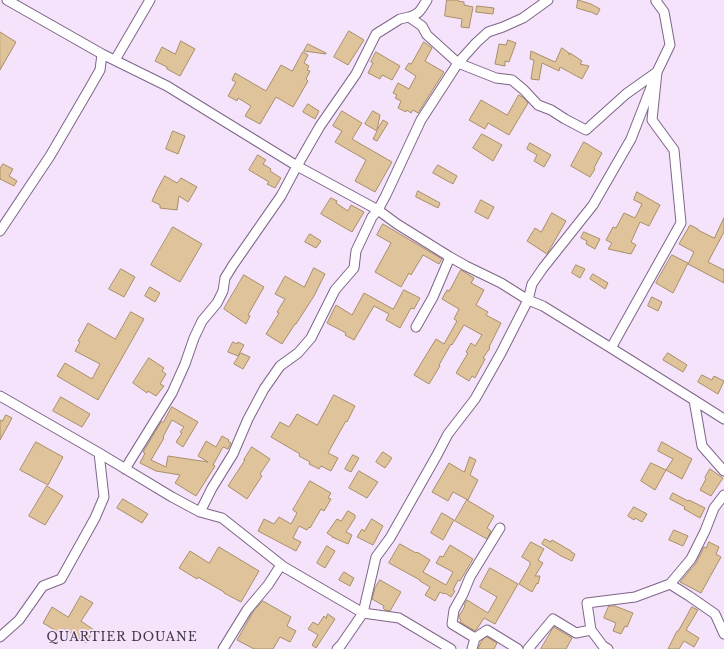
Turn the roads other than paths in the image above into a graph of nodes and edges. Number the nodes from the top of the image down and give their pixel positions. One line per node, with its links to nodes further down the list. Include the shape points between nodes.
1 (7, 0): 7 (street)
2 (150, 0): 8 (street)
3 (427, 0): 6 (street, via 419,13)
4 (548, 0): 9 (street, via 523,18 488,32)
5 (656, 0): 10 (street, via 664,12 670,45)
6 (409, 17): 9 (street, via 422,26 427,35); 11 (street, via 400,19 376,34 356,74 320,126)
7 (102, 54): 8 (street); 13 (street, via 100,70 88,91 50,156)
8 (115, 60): 11 (street, via 167,86)
9 (458, 63): 10 (street, via 496,78 512,80 538,105 586,130 626,94); 12 (street, via 421,120)
10 (656, 72): 15 (street, via 631,139 593,205 532,284); 17 (street, via 652,120 674,150 681,223)
11 (297, 166): 12 (street); 22 (street, via 281,196 233,265 217,303 202,321 172,393)
12 (378, 210): 14 (street); 25 (street, via 356,251 354,268 335,290 311,338 298,353 280,366 264,389 234,454)
13 (0, 231)
14 (450, 257): 15 (street, via 502,283); 16 (street, via 433,297)
15 (528, 300): 17 (street, via 543,306); 29 (street, via 502,353 475,399 448,434 394,531 376,557)
16 (416, 327)
17 (611, 348): 19 (street)
18 (0, 396): 21 (street)
19 (694, 400): 20 (street); 23 (street, via 702,446)
20 (724, 419)
21 (99, 453): 22 (street); 32 (street, via 104,497 95,518 61,579 43,586 20,620)
22 (125, 468): 25 (street)
23 (724, 471)
24 (724, 494): 28 (street, via 714,508 691,560)
25 (200, 512): 27 (street, via 222,518)
26 (500, 528): 33 (street, via 470,577 454,610 452,624)
27 (281, 565): 29 (street); 34 (street, via 247,610)
28 (670, 584): 30 (street, via 634,597 586,603); 31 (street, via 715,614)
29 (363, 613): 35 (street); 36 (street, via 400,618)
30 (591, 630): 39 (street, via 576,634 553,619); 40 (street)
31 (724, 634)
32 (0, 637)
33 (475, 638): 37 (street); 38 (street, via 487,630)
34 (223, 649)
35 (337, 649)
36 (451, 649)
37 (472, 649)
38 (518, 649)
39 (528, 649)
40 (608, 649)

